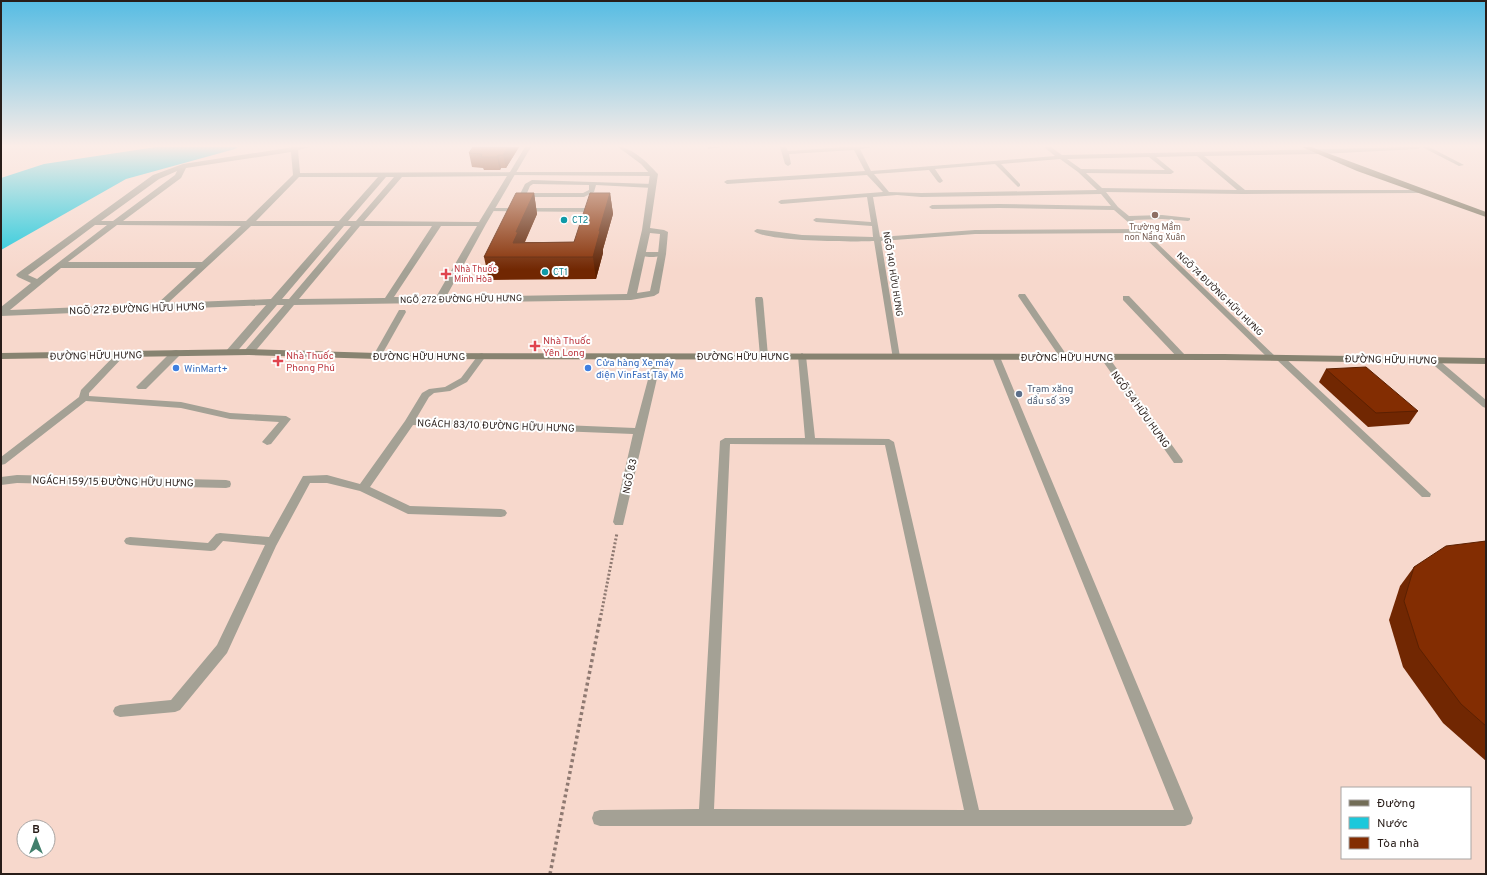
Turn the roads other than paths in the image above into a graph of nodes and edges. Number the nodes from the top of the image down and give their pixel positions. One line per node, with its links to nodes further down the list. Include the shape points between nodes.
1 (141, 188): 30 (street)
2 (162, 188): 32 (street)
3 (284, 188): 31 (street)
4 (372, 188): 36 (street)
5 (388, 188): 37 (street)
6 (504, 188): 24 (street)
7 (526, 188): 19 (lane, via 523,194)
8 (555, 188): 19 (lane)
9 (592, 188): 19 (lane, via 592,191 584,195)
10 (653, 188): 38 (street)
11 (882, 188): 18 (lane)
12 (1098, 188): 16 (lane, NGÕ 74 ĐƯỜNG HỮU HƯNG)
13 (1238, 188): 17 (lane)
14 (1413, 188): 15 (main road)
15 (1419, 190): 17 (lane); 26 (main road)
16 (1101, 191): 17 (lane); 18 (lane); 23 (lane, NGÕ 74 ĐƯỜNG HỮU HƯNG)
17 (1243, 192)
18 (888, 194): 20 (lane)
19 (551, 195)
20 (870, 195): 21 (lane); 35 (lane, NGÕ 140 HỮU HƯNG)
21 (781, 202)
22 (932, 207): 23 (lane)
23 (1116, 208): 27 (lane, NGÕ 74 ĐƯỜNG HỮU HƯNG)
24 (491, 210): 25 (lane); 34 (street)
25 (604, 210)
26 (1486, 215)
27 (1127, 218): 28 (lane, via 1162,216); 40 (lane, NGÕ 74 ĐƯỜNG HỮU HƯNG)
28 (1188, 219)
29 (816, 220): 35 (lane)
30 (93, 223): 32 (street); 46 (street, via 21,275)
31 (249, 223): 32 (street); 36 (street); 45 (street)
32 (115, 224): 44 (street)
33 (438, 224): 34 (street); 37 (street); 51 (street)
34 (482, 224): 50 (street)
35 (875, 224): 41 (lane, NGÕ 140 HỮU HƯNG)
36 (340, 225): 37 (street); 54 (street)
37 (356, 225): 53 (street)
38 (646, 230): 42 (street); 43 (street, via 664,232)
39 (757, 231): 41 (lane, via 807,237)
40 (1142, 231): 41 (lane, via 995,231); 73 (lane, NGÕ 74 ĐƯỜNG HỮU HƯNG)
41 (878, 239): 68 (lane, NGÕ 140 HỮU HƯNG)
42 (641, 254): 43 (lane); 48 (street)
43 (662, 254): 48 (street, NGÕ 272 ĐƯỜNG HỮU HƯNG, via 654,293)
44 (59, 265): 45 (street); 46 (street)
45 (204, 265): 55 (street)
46 (37, 282): 57 (street)
47 (1022, 296): 69 (lane)
48 (631, 297): 50 (street, NGÕ 272 ĐƯỜNG HỮU HƯNG)
49 (1126, 298): 71 (lane)
50 (440, 299): 51 (street, NGÕ 272 ĐƯỜNG HỮU HƯNG)
51 (388, 300): 53 (street, NGÕ 272 ĐƯỜNG HỮU HƯNG)
52 (759, 300): 65 (lane)
53 (291, 301): 54 (street, NGÕ 272 ĐƯỜNG HỮU HƯNG); 58 (street)
54 (272, 302): 55 (street, NGÕ 272 ĐƯỜNG HỮU HƯNG); 60 (street)
55 (159, 307): 57 (street, NGÕ 272 ĐƯỜNG HỮU HƯNG)
56 (402, 312): 63 (lane)
57 (1, 313)
58 (249, 352): 60 (main road, ĐƯỜNG HỮU HƯNG); 63 (main road, ĐƯỜNG HỮU HƯNG)
59 (176, 353): 60 (main road, ĐƯỜNG HỮU HƯNG); 61 (main road, ĐƯỜNG HỮU HƯNG); 76 (street)
60 (230, 353)
61 (121, 354): 62 (main road, ĐƯỜNG HỮU HƯNG); 77 (lane, via 84,392)
62 (1, 356)
63 (377, 356): 64 (main road, ĐƯỜNG HỮU HƯNG)
64 (482, 356): 67 (main road, ĐƯỜNG HỮU HƯNG); 79 (lane, via 464,380 447,389 432,391 425,395)
65 (764, 356): 66 (main road, ĐƯỜNG HỮU HƯNG); 67 (main road, ĐƯỜNG HỮU HƯNG)
66 (802, 356): 68 (main road, ĐƯỜNG HỮU HƯNG); 81 (lane)
67 (658, 357): 80 (lane, NGÕ 83)
68 (896, 357): 72 (main road, ĐƯỜNG HỮU HƯNG)
69 (1064, 357): 70 (main road, ĐƯỜNG HỮU HƯNG); 72 (main road, ĐƯỜNG HỮU HƯNG)
70 (1104, 357): 71 (main road, ĐƯỜNG HỮU HƯNG); 83 (lane, NGÕ 54 HỮU HƯNG)
71 (1182, 357): 73 (main road, ĐƯỜNG HỮU HƯNG)
72 (996, 358): 95 (lane, via 1185,818)
73 (1277, 358): 74 (main road, ĐƯỜNG HỮU HƯNG); 88 (lane, NGÕ 74 ĐƯỜNG HỮU HƯNG)
74 (1432, 359): 75 (main road, ĐƯỜNG HỮU HƯNG); 78 (lane)
75 (1486, 361)
76 (142, 388)
77 (84, 398): 82 (lane, via 181,406 230,416 286,418); 84 (lane)
78 (1486, 405)
79 (410, 422): 80 (lane, NGÁCH 83/10 ĐƯỜNG HỮU HƯNG); 87 (lane, NGÁCH 83/10 ĐƯỜNG HỮU HƯNG)
80 (639, 431): 90 (lane, NGÕ 83)
81 (810, 440): 94 (lane, via 725,441); 95 (lane, via 889,442)
82 (267, 442)
83 (1178, 461)
84 (1, 462)
85 (1, 481): 86 (lane, NGÁCH 159/15 ĐƯỜNG HỮU HƯNG)
86 (226, 484)
87 (363, 488): 89 (lane, via 408,510); 92 (lane, via 327,479 307,479)
88 (1426, 494)
89 (502, 513)
90 (619, 522)
91 (130, 541): 92 (lane, via 211,548 220,537)
92 (272, 542): 93 (lane, via 222,649 175,706)
93 (120, 711)
94 (706, 817): 95 (lane); 96 (lane)
95 (973, 817)
96 (600, 818)

